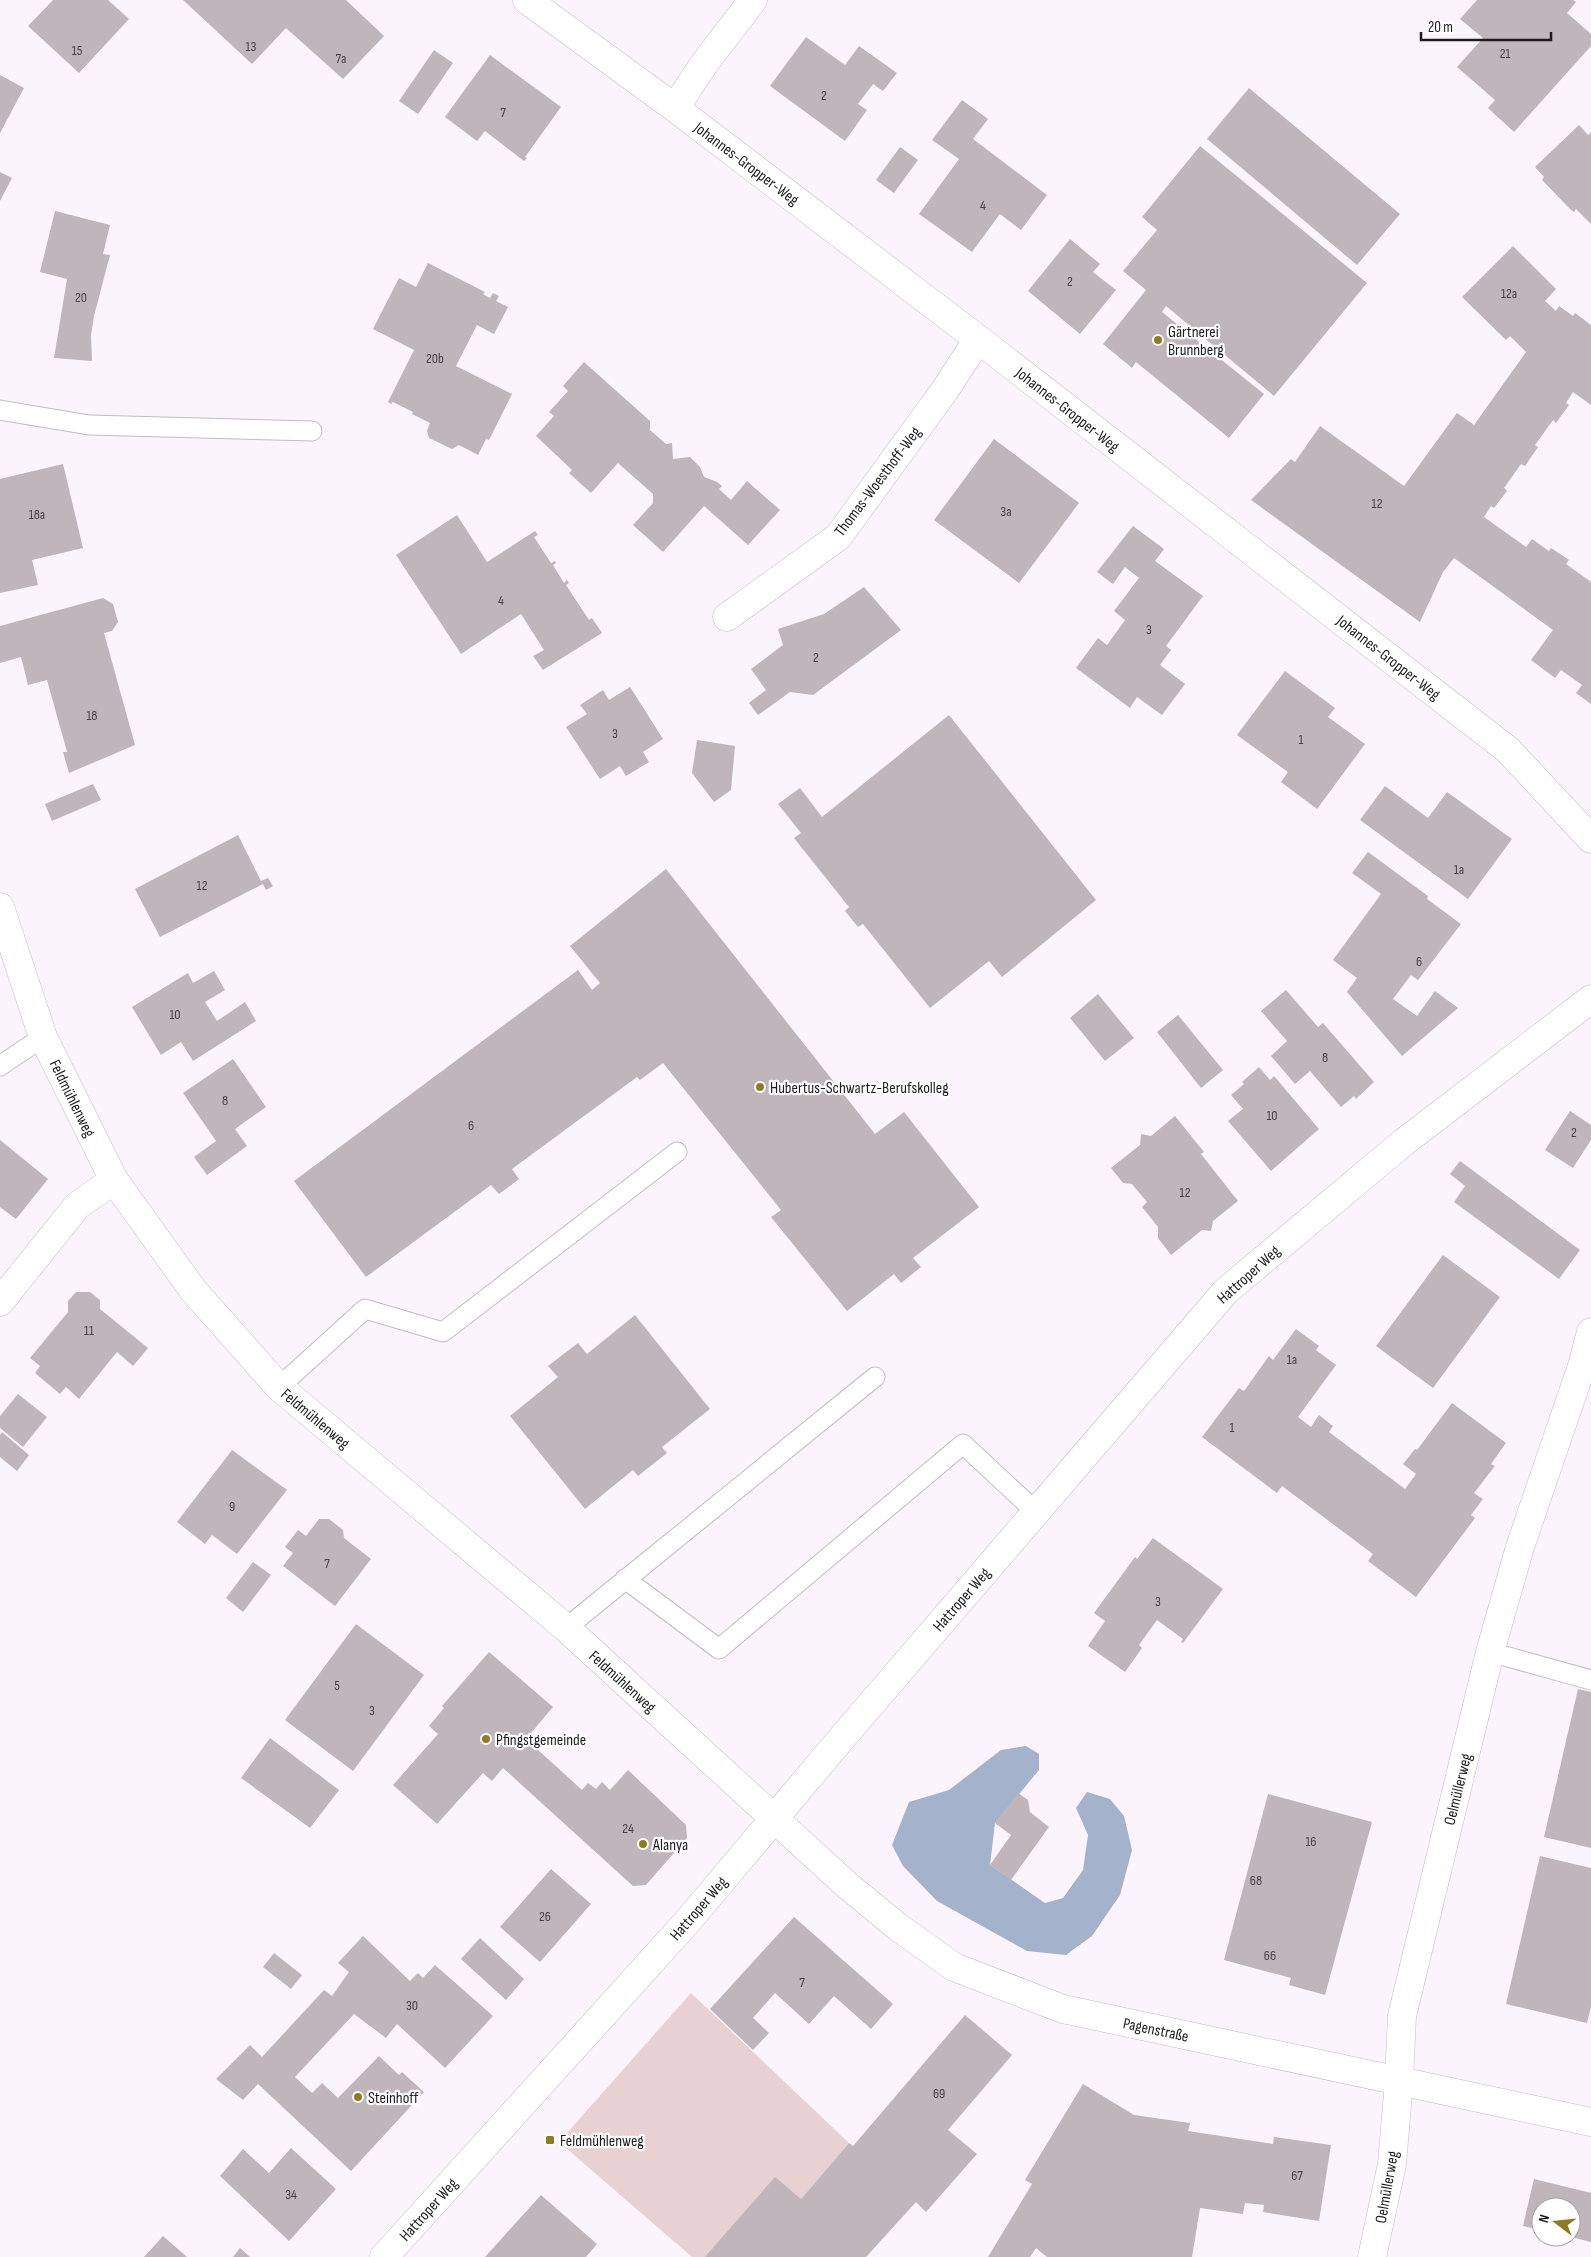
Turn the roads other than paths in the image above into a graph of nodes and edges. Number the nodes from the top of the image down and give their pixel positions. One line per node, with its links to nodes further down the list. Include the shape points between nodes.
1 (527, 0): 3 (street, Johannes-Gropper-Weg)
2 (753, 0): 3 (street, via 704,64)
3 (676, 108): 4 (street, Johannes-Gropper-Weg)
4 (978, 339): 7 (street, Thomas-Woesthoff-Weg, via 838,537); 8 (street, Johannes-Gropper-Weg, via 1508,750)
5 (0, 410): 6 (lane, via 89,425)
6 (312, 431)
7 (727, 617)
8 (1591, 839)
9 (0, 907): 11 (street, Feldmühlenweg)
10 (1591, 999): 19 (street, Hattroper Weg, via 1404,1142 1226,1291)
11 (42, 1037): 12 (lane); 14 (street, Feldmühlenweg)
12 (0, 1066)
13 (677, 1152): 18 (lane, via 443,1332 365,1309)
14 (114, 1180): 15 (street, via 77,1206); 18 (street, Feldmühlenweg, via 193,1290)
15 (0, 1302)
16 (1591, 1332): 22 (street, Oelmüllerweg, via 1520,1547)
17 (875, 1377): 20 (lane)
18 (279, 1387): 21 (street, Feldmühlenweg)
19 (1036, 1512): 20 (lane, via 963,1444 719,1649); 24 (street, Hattroper Weg)
20 (625, 1579): 21 (lane)
21 (566, 1628): 24 (street, Feldmühlenweg)
22 (1490, 1652): 23 (lane); 25 (street, Oelmüllerweg, via 1402,2016)
23 (1591, 1680)
24 (775, 1818): 25 (street, Pagenstraße, via 890,1921 954,1967 1063,2009); 27 (street, Hattroper Weg, via 687,1922)
25 (1399, 2081): 26 (street, Pagenstraße); 28 (street, Oelmüllerweg, via 1392,2164)
26 (1591, 2122)
27 (384, 2257)
28 (1372, 2257)

